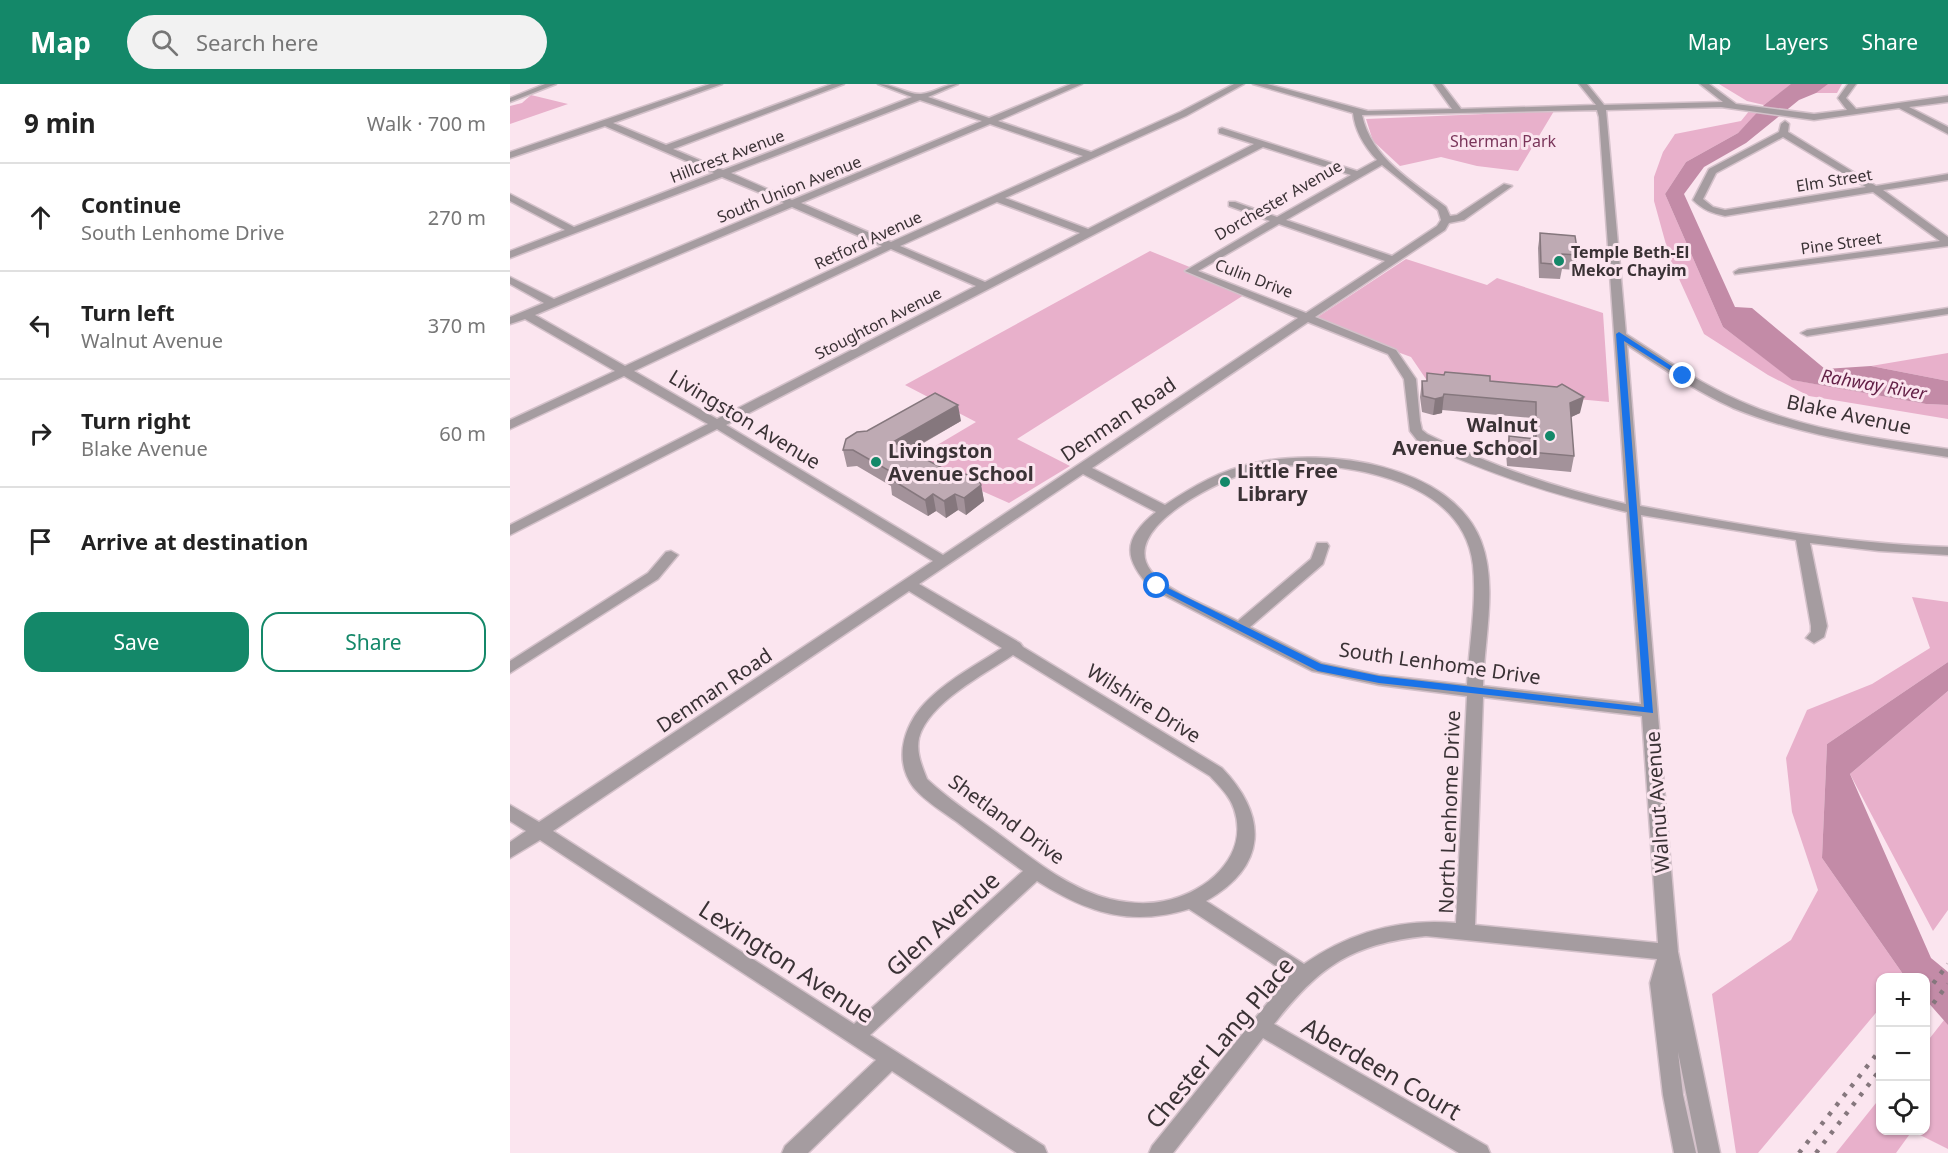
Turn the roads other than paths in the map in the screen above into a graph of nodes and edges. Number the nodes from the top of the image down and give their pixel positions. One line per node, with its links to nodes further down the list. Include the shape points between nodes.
1 (552, 84): 15 (street)
2 (718, 84): 24 (street)
3 (840, 84): 29 (street)
4 (882, 84): 13 (street)
5 (954, 84): 13 (street, Hillcrest Avenue)
6 (1076, 84): 23 (street, South Union Avenue)
7 (1240, 84): 30 (street, Retford Avenue, via 1183,114)
8 (1257, 84): 21 (street)
9 (1438, 84): 19 (street)
10 (1583, 84): 18 (street)
11 (1704, 84): 16 (street)
12 (1852, 84): 20 (street, via 1842,98)
13 (921, 97): 23 (street); 33 (street, Hillcrest Avenue)
14 (1948, 99): 17 (street)
15 (513, 100)
16 (1733, 105): 18 (street); 22 (street)
17 (1901, 106): 20 (street); 25 (street)
18 (1601, 107): 19 (street); 60 (street, Walnut Avenue)
19 (1459, 112): 21 (street)
20 (1855, 112): 22 (street, via 1814,117)
21 (1357, 113): 32 (street, via 1361,134)
22 (1786, 115): 27 (street)
23 (992, 121): 30 (street); 40 (street, South Union Avenue)
24 (606, 123): 29 (street); 31 (street)
25 (1948, 131)
26 (1222, 132): 28 (street)
27 (1783, 133): 37 (street); 37 (street, Elm Street, via 1712,171 1698,200 1709,209 1725,213)
28 (1261, 144): 34 (street); 45 (street, Stoughton Avenue)
29 (664, 149): 33 (street)
30 (1090, 154): 39 (street, Retford Avenue)
31 (510, 155)
32 (1383, 160): 34 (street, Dorchester Avenue); 43 (street, via 1442,209)
33 (721, 174): 40 (street); 44 (street, Hillcrest Avenue)
34 (1358, 174): 42 (street, Dorchester Avenue)
35 (1948, 177): 37 (street, Elm Street)
36 (1507, 186): 43 (street, Denman Road, via 1460,218)
37 (1875, 189): 46 (street)
38 (510, 197): 44 (street)
39 (996, 198): 45 (street); 47 (street, Retford Avenue)
40 (792, 204): 47 (street); 54 (street, South Union Avenue)
41 (1232, 204): 42 (street)
42 (1278, 220): 49 (street); 50 (street, Dorchester Avenue)
43 (1446, 220): 49 (street, Denman Road, via 1441,228)
44 (574, 231): 48 (street, Hillcrest Avenue)
45 (1088, 233): 53 (street, Stoughton Avenue)
46 (1948, 242): 51 (street, Pine Street)
47 (890, 246): 53 (street); 61 (street, Retford Avenue)
48 (510, 255)
49 (1392, 260): 57 (street, Denman Road)
50 (1190, 271): 57 (street, Culin Drive)
51 (1738, 272)
52 (510, 280): 54 (street)
53 (985, 286): 62 (street, Stoughton Avenue)
54 (552, 303): 56 (street, South Union Avenue)
55 (1948, 311): 59 (street)
56 (525, 314): 58 (street, South Union Avenue); 61 (street, Livingston Avenue)
57 (1306, 317): 65 (street, Denman Road); 67 (street, Culin Drive, via 1392,352 1410,380 1414,421 1422,437 1529,483)
58 (510, 321)
59 (1806, 333)
60 (1619, 334): 64 (street, Blake Avenue, via 1706,389 1770,417 1836,436); 67 (street, Walnut Avenue)
61 (625, 372): 62 (street, Livingston Avenue); 63 (street, Retford Avenue)
62 (717, 424): 68 (street, Stoughton Avenue); 73 (street, Livingston Avenue)
63 (510, 425)
64 (1948, 453)
65 (1082, 468): 66 (street); 73 (street, Denman Road)
66 (1165, 512): 75 (street, South Lenhome Drive, via 1143,530 1138,540 1139,567 1157,586); 79 (street, North Lenhome Drive, via 1219,478 1245,469 1290,462 1360,466 1429,492 1466,525 1480,556)
67 (1634, 512): 69 (street); 80 (street, Walnut Avenue)
68 (510, 531)
69 (1802, 537): 71 (street); 76 (street, via 1819,626)
70 (1322, 546): 75 (street, via 1318,561)
71 (1948, 551)
72 (671, 555): 78 (street, via 653,576)
73 (944, 561): 74 (street, Denman Road)
74 (908, 584): 77 (street, Wilshire Drive); 82 (street, Denman Road)
75 (1239, 628): 79 (street, South Lenhome Drive, via 1318,667 1379,680)
76 (1814, 638)
77 (1015, 648): 84 (street, Shetland Drive, via 927,708 914,728 909,757 912,771 926,789); 85 (street, Wilshire Drive, via 1216,772 1240,798 1248,830 1243,854 1227,877)
78 (510, 668)
79 (1475, 690): 80 (street, South Lenhome Drive); 86 (street, North Lenhome Drive)
80 (1650, 711): 87 (street, Walnut Avenue)
81 (510, 812): 82 (street, Lexington Avenue)
82 (540, 832): 83 (street, Denman Road); 90 (street, Lexington Avenue)
83 (510, 851)
84 (1036, 871): 85 (street, Shetland Drive, via 1105,906 1149,911); 90 (street, Glen Avenue)
85 (1191, 901): 88 (street)
86 (1465, 931): 87 (street, Chester Lang Place); 88 (street, Chester Lang Place, via 1426,928 1371,937 1337,951)
87 (1668, 952): 96 (street, Walnut Avenue, via 1660,983 1673,1095); 97 (street, Walnut Avenue)
88 (1304, 974): 89 (street, Chester Lang Place)
89 (1260, 1026): 94 (street, Chester Lang Place); 95 (street, Aberdeen Court)
90 (855, 1036): 91 (street, Lexington Avenue)
91 (891, 1059): 92 (street); 93 (street, Lexington Avenue)
92 (793, 1153)
93 (1036, 1153)
94 (1160, 1153)
95 (1479, 1153)
96 (1685, 1153)
97 (1708, 1153)

